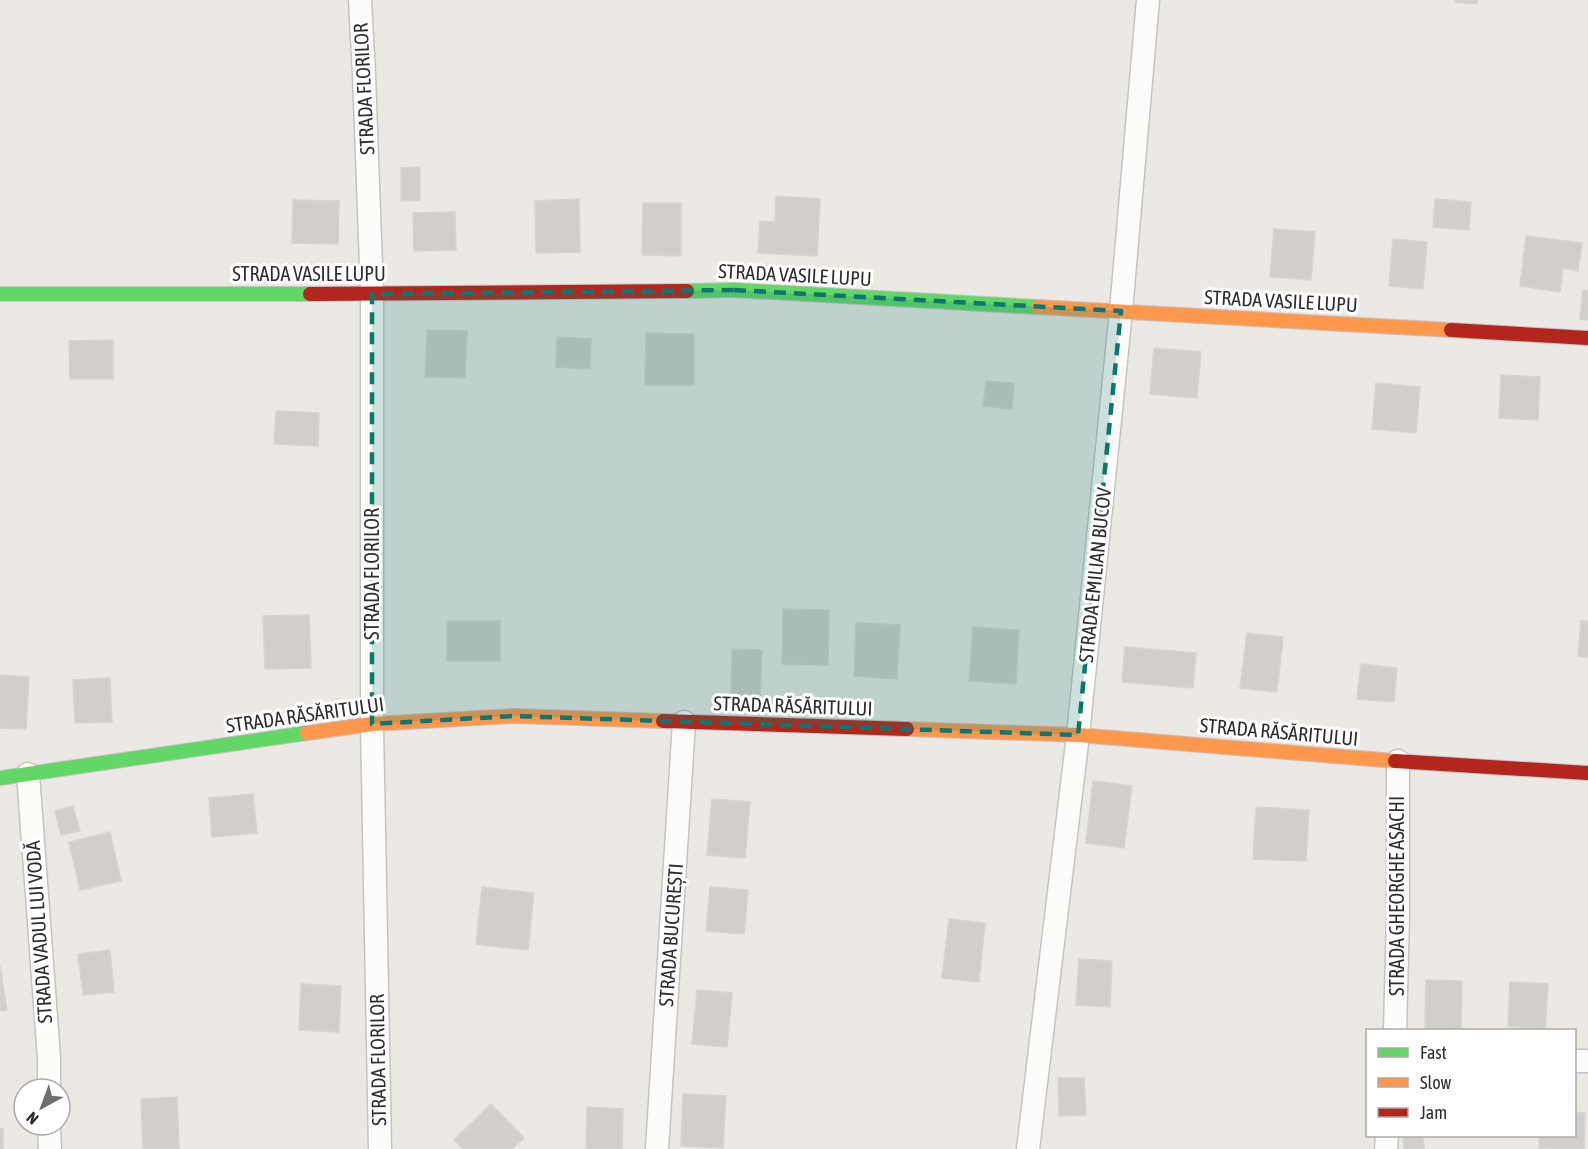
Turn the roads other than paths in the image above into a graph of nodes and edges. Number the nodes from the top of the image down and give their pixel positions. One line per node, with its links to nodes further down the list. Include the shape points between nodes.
1 (360, 0): 4 (street, STRADA FLORILOR)
2 (1148, 0): 5 (street, STRADA EMILIAN BUCOV)
3 (0, 294): 4 (street, STRADA VASILE LUPU)
4 (372, 294): 5 (street, STRADA VASILE LUPU, via 734,290); 8 (street, STRADA FLORILOR)
5 (1121, 311): 6 (street, STRADA VASILE LUPU); 9 (street, STRADA EMILIAN BUCOV)
6 (1588, 338)
7 (684, 722): 8 (street, STRADA RĂSĂRITULUI, via 514,716); 9 (street, STRADA RĂSĂRITULUI); 17 (street, STRADA BUCUREȘTI)
8 (372, 724): 12 (street, STRADA RĂSĂRITULUI); 16 (street, STRADA FLORILOR)
9 (1078, 735): 10 (street, STRADA RĂSĂRITULUI); 18 (street, STRADA EMILIAN BUCOV)
10 (1398, 761): 11 (street, STRADA RĂSĂRITULUI); 14 (street, STRADA GHEORGHE ASACHI)
11 (1588, 773)
12 (28, 774): 13 (street, STRADA RĂSĂRITULUI); 15 (street, STRADA VADUL LUI VODĂ)
13 (0, 778)
14 (1395, 1029)
15 (49, 1077)
16 (380, 1149)
17 (657, 1149)
18 (1028, 1149)

